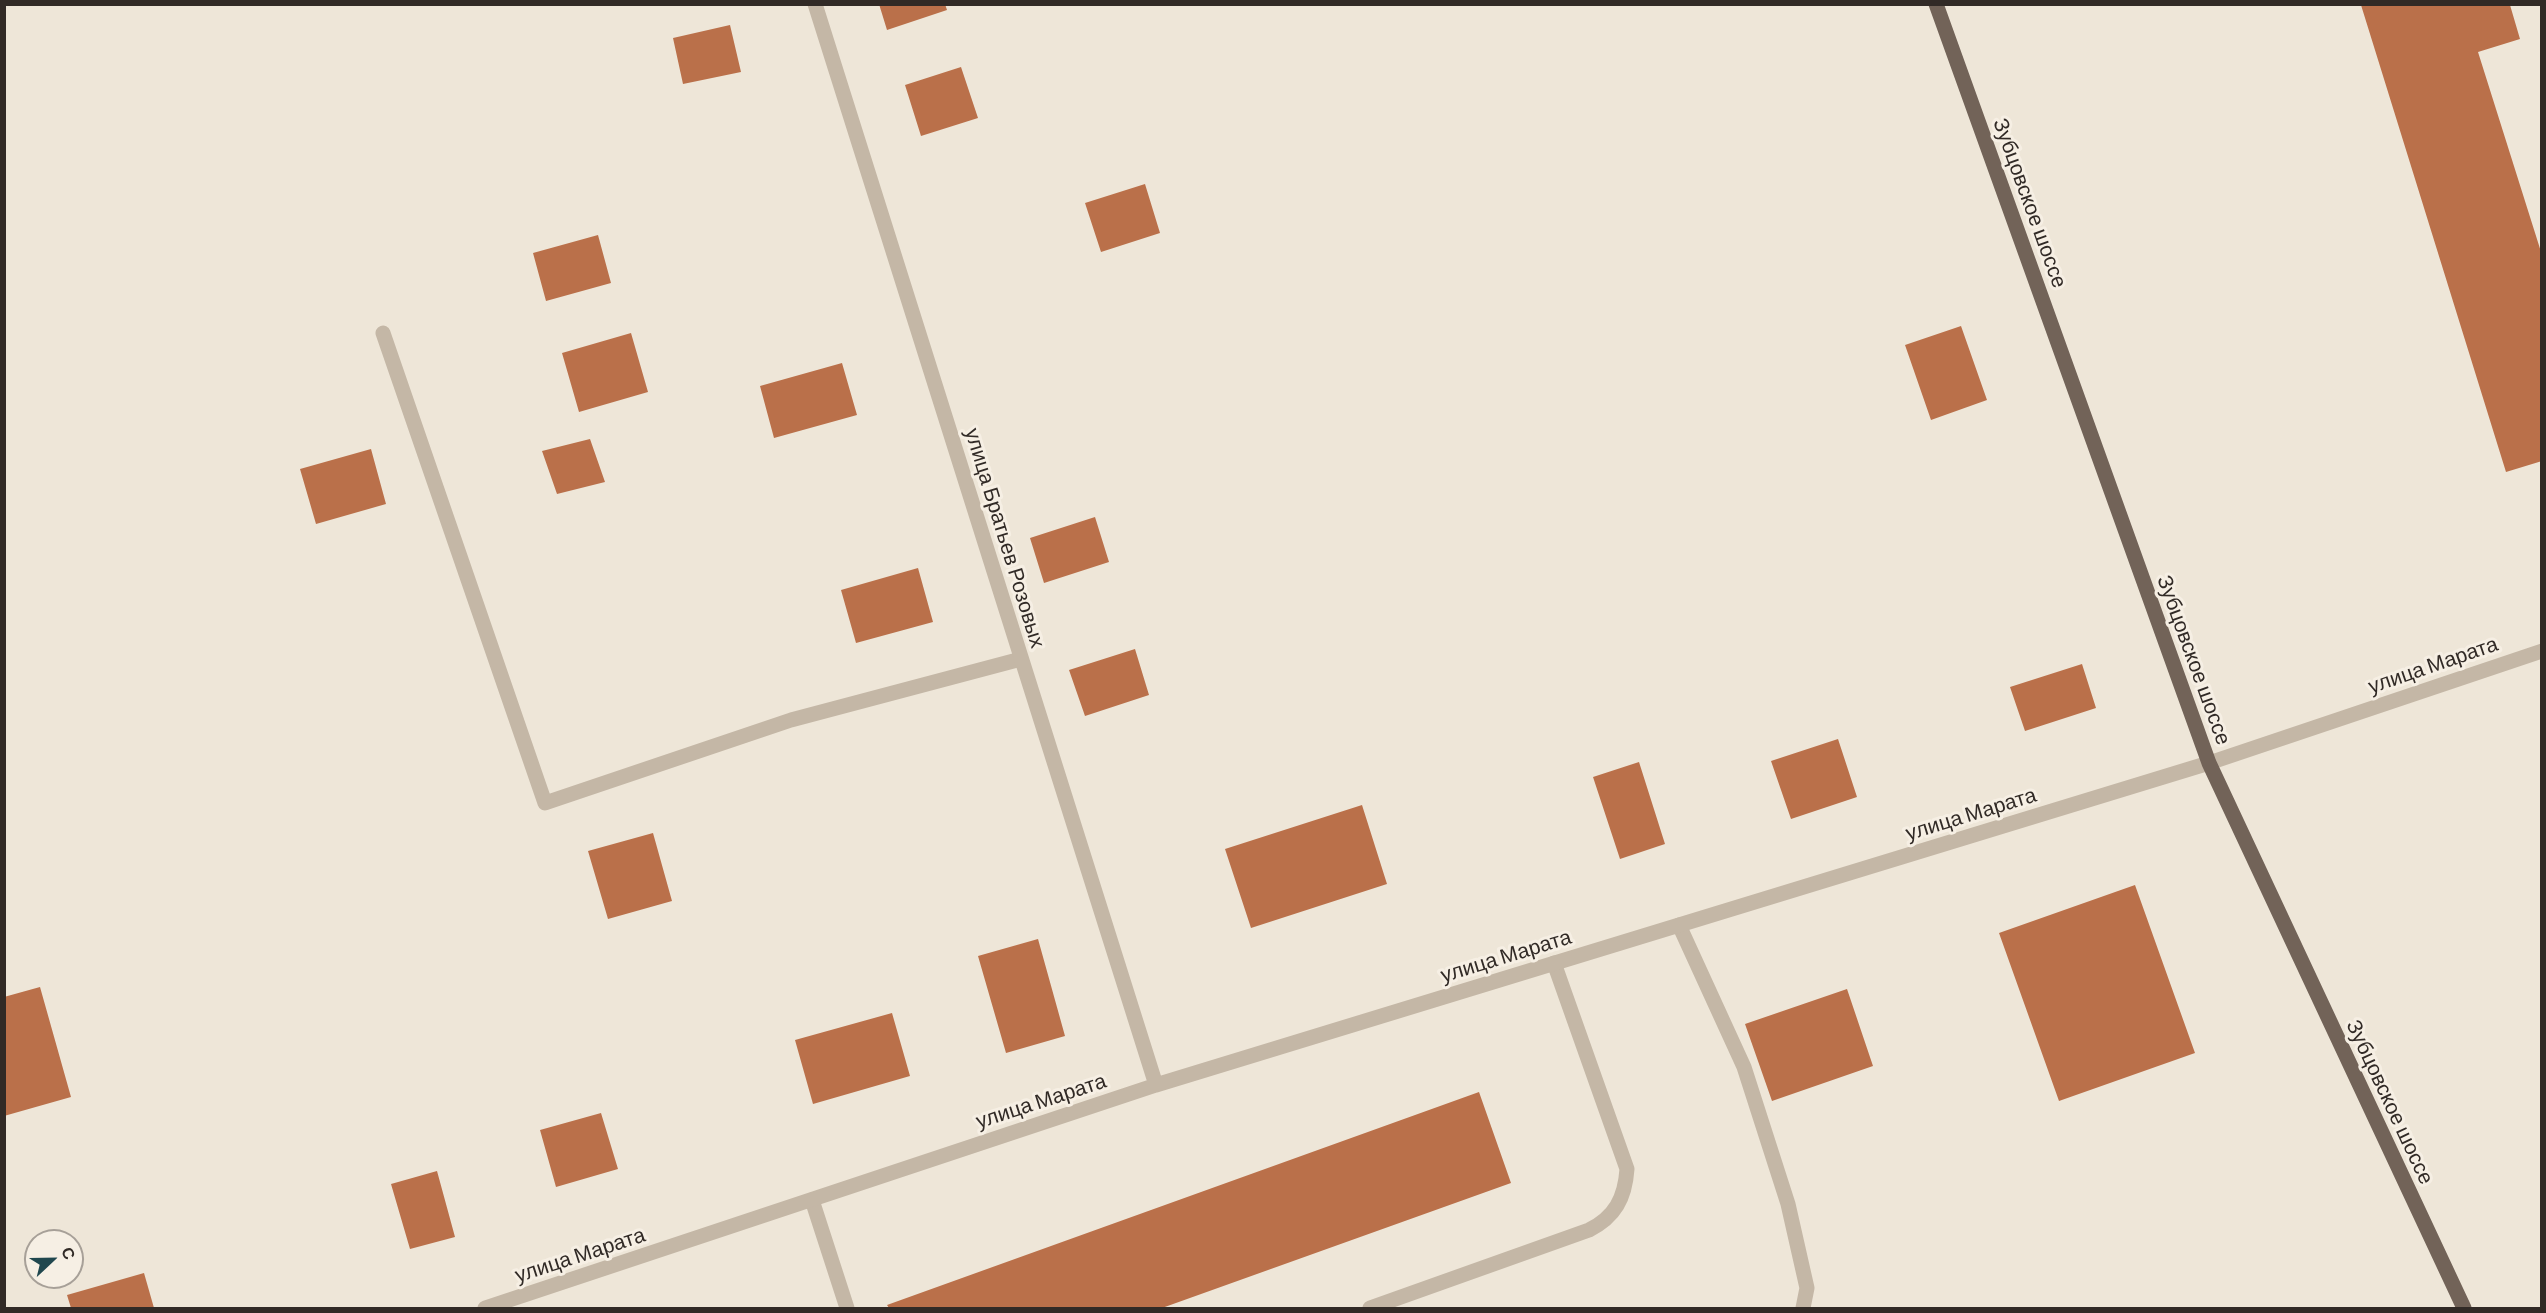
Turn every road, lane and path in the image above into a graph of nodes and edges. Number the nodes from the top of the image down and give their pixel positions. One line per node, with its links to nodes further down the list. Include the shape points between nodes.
1 (815, 4): 5 (street, улица Братьев Розовых)
2 (1936, 4): 6 (main road, Зубцовское шоссе)
3 (383, 333): 5 (street, via 544,803 791,720)
4 (2541, 651): 6 (street, улица Марата)
5 (1021, 659): 9 (street, улица Братьев Розовых)
6 (2209, 763): 7 (street, улица Марата); 15 (main road, Зубцовское шоссе)
7 (1679, 925): 8 (street, улица Марата); 14 (street, via 1748,1078 1788,1204 1807,1288)
8 (1554, 963): 9 (street, улица Марата); 13 (street, via 1627,1169 1617,1209 1589,1230)
9 (1156, 1085): 10 (street, улица Марата)
10 (812, 1200): 11 (street, улица Марата); 12 (street)
11 (485, 1308)
12 (847, 1308)
13 (1370, 1308)
14 (1803, 1308)
15 (2464, 1308)

